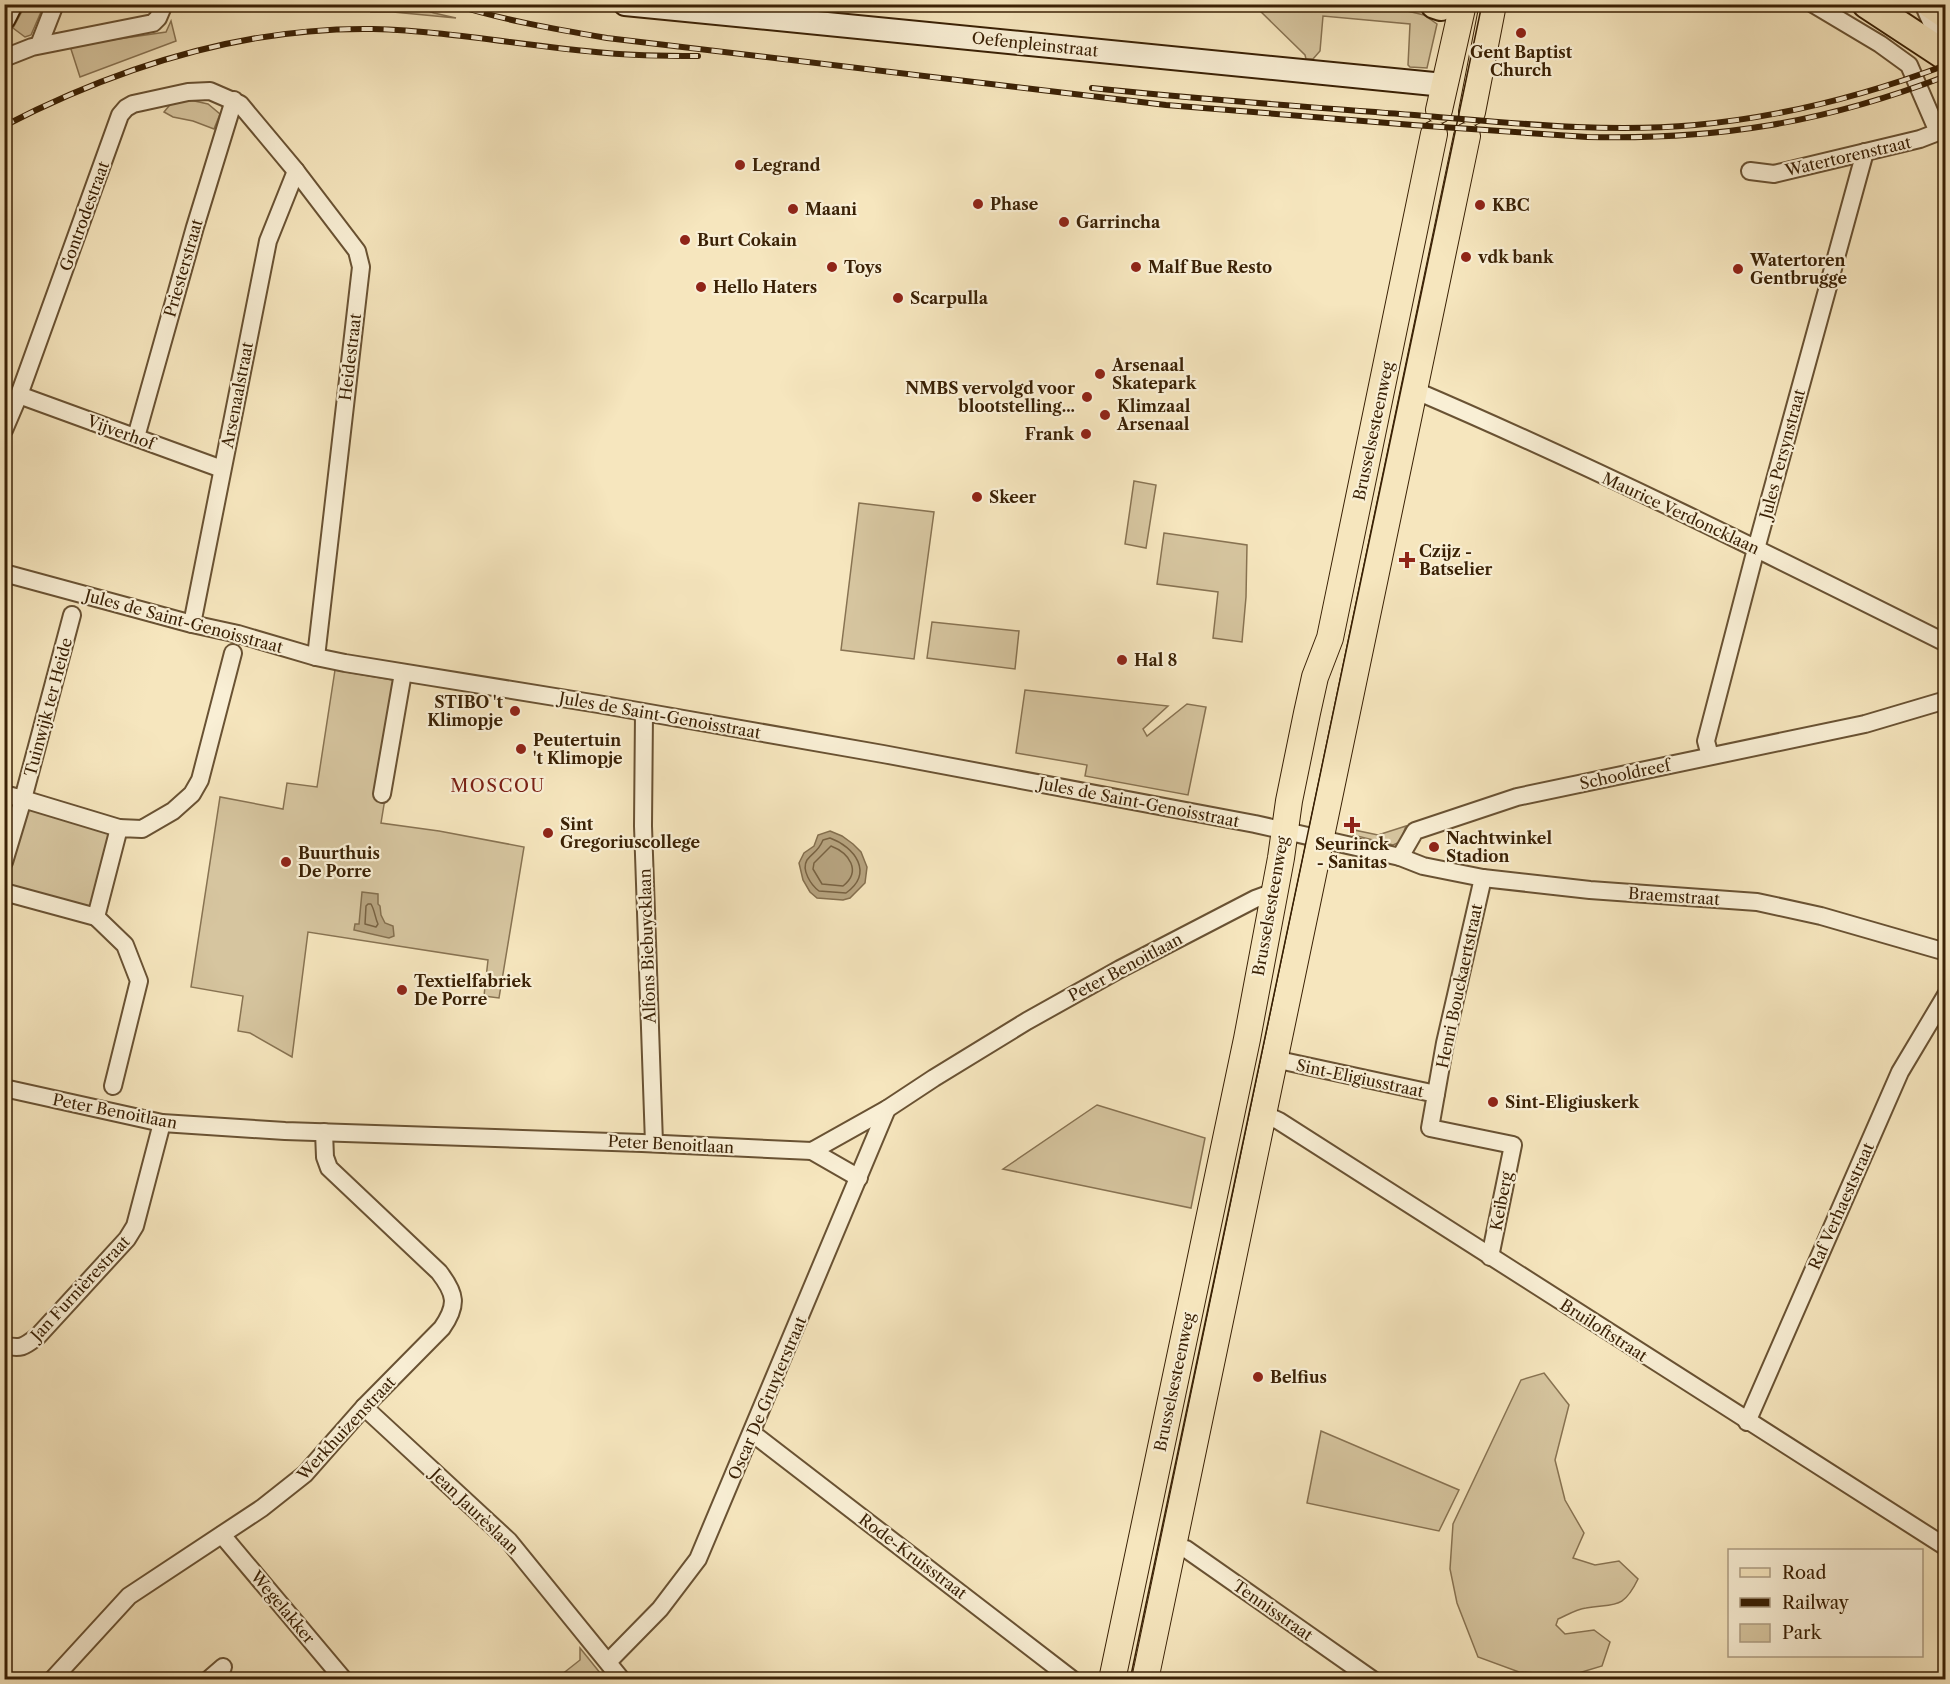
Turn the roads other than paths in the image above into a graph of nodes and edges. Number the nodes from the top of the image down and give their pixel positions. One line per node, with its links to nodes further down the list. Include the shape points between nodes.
1 (11, 4): 13 (street)
2 (55, 4): 14 (street)
3 (164, 4): 14 (street, via 153,23)
4 (625, 4): 17 (street, Oefenpleinstraat)
5 (1485, 4): 11 (main road, via 1481,9)
6 (1493, 4): 23 (main road, Brusselsesteenweg)
7 (1813, 4): 19 (street, via 1910,65)
8 (1867, 4): 15 (highway)
9 (1923, 4): 15 (street)
10 (1931, 4): 12 (highway)
11 (1450, 7): 17 (main road, Brusselsesteenweg)
12 (1946, 14)
13 (4, 18)
14 (39, 45): 16 (street)
15 (1946, 55)
16 (4, 58)
17 (1444, 85): 43 (main road, Brusselsesteenweg, via 1330,638 1315,677)
18 (234, 100): 21 (street, Heidestraat); 24 (street, Gontrodestraat, via 210,91 188,92 133,104 120,115); 26 (street, Priesterstraat)
19 (1942, 130): 20 (street, Watertorenstraat)
20 (1865, 152): 22 (street, Watertorenstraat, via 1774,174); 28 (street, Jules Persynstraat)
21 (296, 171): 27 (street, Arsenaalstraat, via 268,241); 34 (street, Heidestraat, via 357,251 360,267)
22 (1750, 171)
23 (1414, 390): 28 (street, Maurice Verdoncklaan); 44 (main road, Brusselsesteenweg)
24 (19, 395): 25 (street, Gontrodestraat); 26 (street, Vijverhof)
25 (4, 430)
26 (136, 437): 27 (street, Vijverhof)
27 (222, 469): 31 (street, Arsenaalstraat)
28 (1756, 549): 32 (street, Maurice Verdoncklaan); 38 (street, Jules Persynstraat, via 1706,741)
29 (4, 573): 31 (street, Jules de Saint-Genoisstraat)
30 (72, 615): 41 (street, Tuinwijk ter Heide)
31 (192, 624): 33 (street, Jules de Saint-Genoisstraat)
32 (1946, 643)
33 (235, 644): 34 (street, Jules de Saint-Genoisstraat); 42 (street, Tuinwijk ter Heide, via 200,780 192,794 173,811 142,829)
34 (316, 657): 35 (street, Jules de Saint-Genoisstraat)
35 (403, 673): 37 (street, Jules de Saint-Genoisstraat); 40 (street)
36 (1946, 700): 38 (street, Schooldreef, via 1865,724)
37 (644, 712): 43 (street, Jules de Saint-Genoisstraat); 61 (street, Alfons Biebuycklaan, via 643,826)
38 (1710, 756): 45 (street, Schooldreef, via 1517,797 1415,831)
39 (4, 794): 41 (street, Tuinwijk ter Heide)
40 (382, 794)
41 (23, 799): 42 (street, Tuinwijk ter Heide); 46 (street, Tuinwijk ter Heide)
42 (119, 828): 50 (street)
43 (1284, 830): 44 (street, Jules de Saint-Genoisstraat); 49 (main road, Brusselsesteenweg)
44 (1321, 838): 45 (street); 53 (main road, Brusselsesteenweg)
45 (1400, 857): 47 (street, Braemstraat, via 1423,866)
46 (4, 862)
47 (1483, 878): 51 (street, Braemstraat, via 1757,902); 55 (street, Henri Bouckaertstraat, via 1444,1043)
48 (4, 892): 50 (street)
49 (1274, 892): 57 (street, Peter Benoitlaan, via 1119,969 1027,1021); 80 (main road, Brusselsesteenweg)
50 (96, 917): 56 (street, via 125,945 139,981)
51 (1946, 952)
52 (1946, 995): 68 (street, Raf Verhaeststraat, via 1900,1072)
53 (1274, 1059): 55 (street, Sint-Eligiusstraat); 58 (main road, Brusselsesteenweg)
54 (4, 1088): 56 (street, Peter Benoitlaan)
55 (1436, 1094): 62 (street, Sint-Eligiusstraat, via 1430,1128)
56 (110, 1097): 59 (street, Peter Benoitlaan)
57 (887, 1109): 63 (street, Peter Benoitlaan); 64 (street, Oscar De Gruyterstraat)
58 (1262, 1113): 65 (street, Bruiloftstraat); 71 (main road, Brusselsesteenweg)
59 (162, 1123): 60 (street, Peter Benoitlaan); 66 (street, Jan Furnièrestraat, via 135,1226 127,1239 38,1336 24,1347)
60 (324, 1132): 61 (street, Peter Benoitlaan); 67 (street, Werkhuizenstraat, via 328,1168 439,1272 453,1299 451,1315 441,1328)
61 (654, 1143): 63 (street, Peter Benoitlaan)
62 (1512, 1145): 65 (street, Keiberg)
63 (812, 1151): 64 (street)
64 (859, 1178): 69 (street, Oscar De Gruyterstraat)
65 (1490, 1257): 68 (street, Bruiloftstraat)
66 (4, 1345)
67 (364, 1407): 70 (street, Werkhuizenstraat, via 305,1474); 73 (street, Jean Jaurèslaan, via 509,1541)
68 (1747, 1422): 72 (street, Bruiloftstraat)
69 (752, 1433): 73 (street, Oscar De Gruyterstraat, via 698,1559 660,1609); 79 (street, Rode-Kruisstraat)
70 (222, 1535): 75 (street, Werkhuizenstraat, via 129,1596); 77 (street, Wegelakker)
71 (1172, 1546): 81 (main road, Brusselsesteenweg); 82 (street, Tennisstraat, via 1186,1549)
72 (1946, 1547)
73 (608, 1662): 78 (street, Jean Jaurèslaan)
74 (223, 1667): 76 (street)
75 (52, 1680)
76 (208, 1680)
77 (344, 1680)
78 (622, 1680)
79 (1073, 1680)
80 (1112, 1680)
81 (1144, 1680)
82 (1372, 1680)

